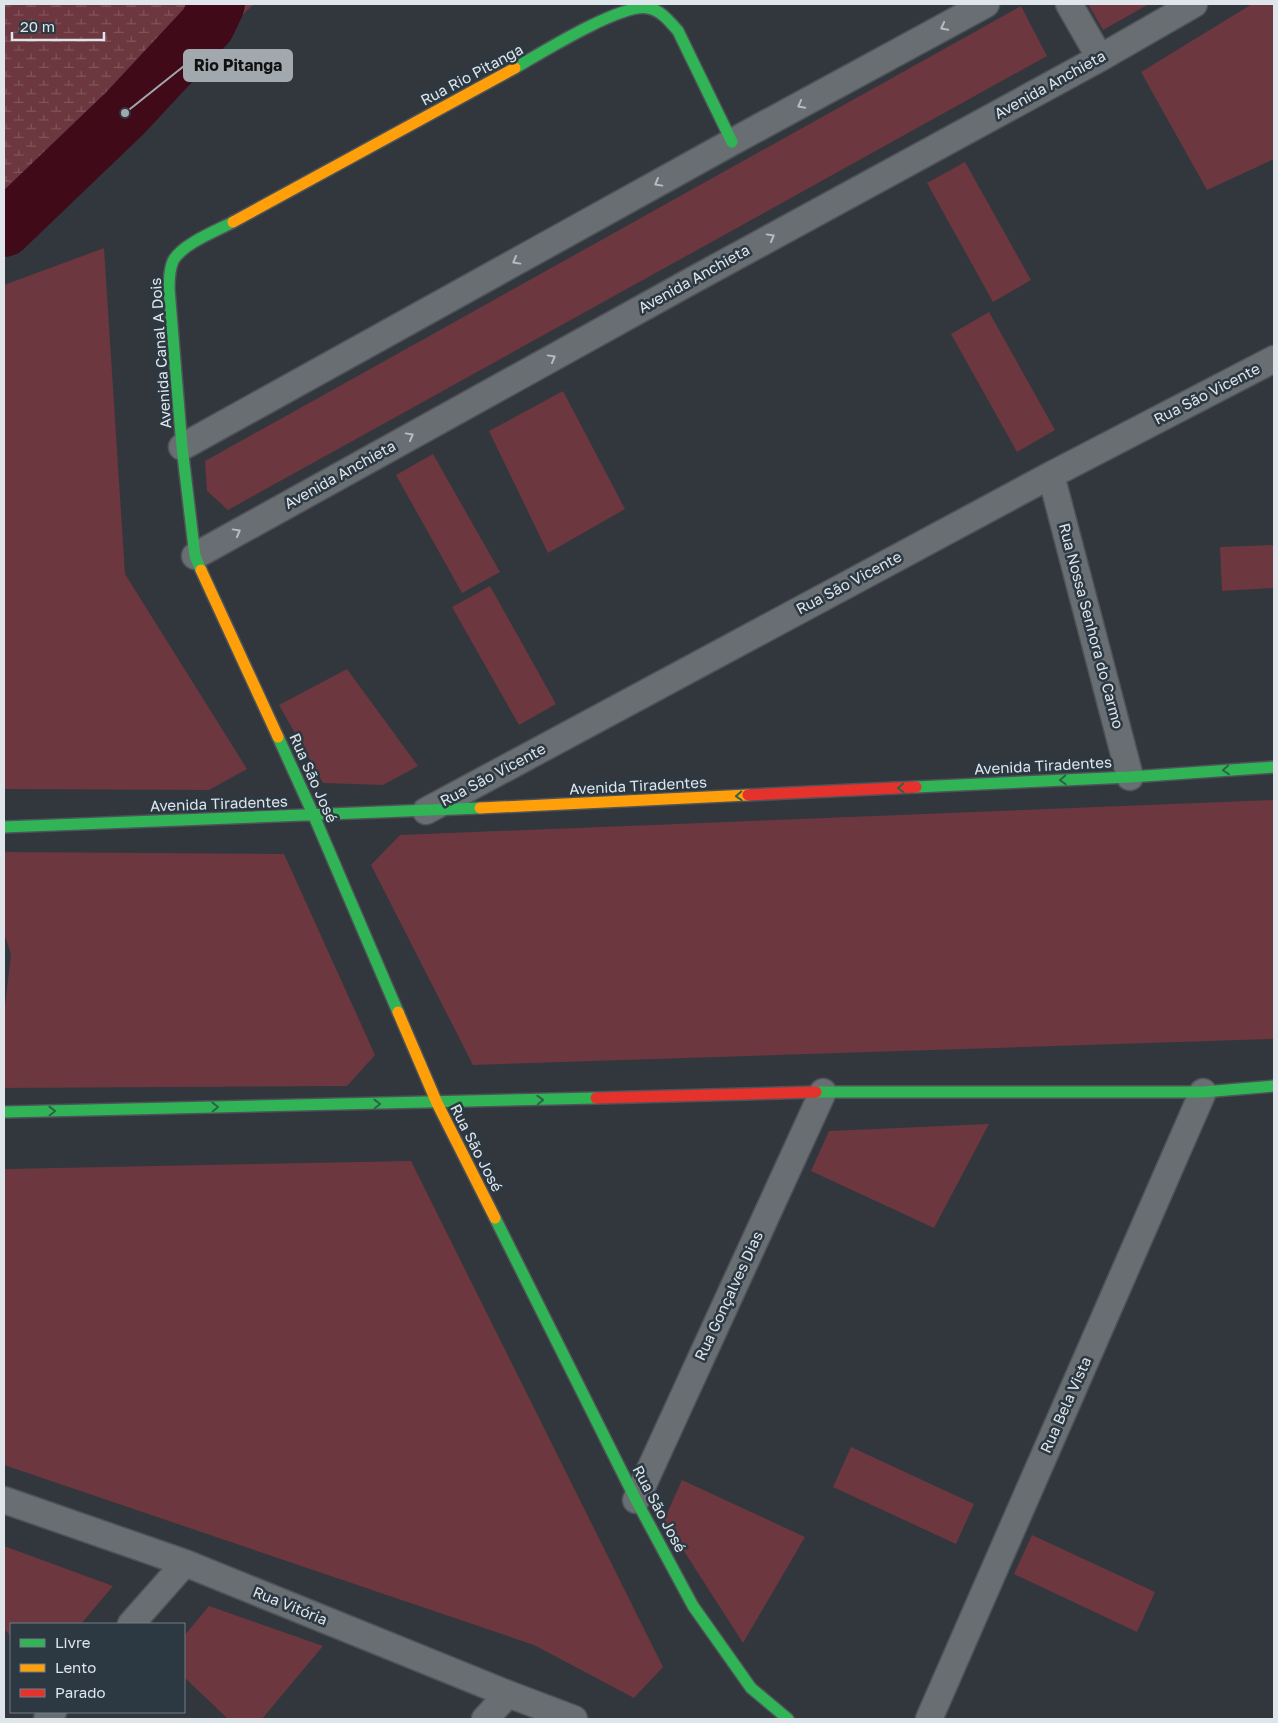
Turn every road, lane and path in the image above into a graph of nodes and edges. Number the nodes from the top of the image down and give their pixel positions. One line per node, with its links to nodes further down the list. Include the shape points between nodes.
1 (986, 4): 5 (street, one-way to 5)
2 (1069, 4): 4 (street)
3 (1194, 4): 4 (street, Avenida Anchieta)
4 (1100, 58): 10 (street, Avenida Anchieta, one-way to 4)
5 (732, 142): 6 (street, Rua Rio Pitanga, via 678,31 665,16 648,8 631,9 610,16 189,246); 8 (street, one-way to 8)
6 (174, 258): 8 (street, Avenida Canal A Dois, via 169,289)
7 (1274, 359): 9 (street, Rua São Vicente)
8 (182, 447): 10 (street, Avenida Canal A Dois)
9 (1051, 475): 12 (street, Rua Nossa Senhora do Carmo); 13 (street, Rua São Vicente)
10 (195, 556): 14 (street, Rua São José)
11 (1274, 767): 12 (street, Avenida Tiradentes, one-way to 12)
12 (1130, 777): 13 (street, Avenida Tiradentes, one-way to 13)
13 (426, 811): 14 (street, Avenida Tiradentes)
14 (314, 816): 15 (street, Avenida Tiradentes); 19 (street, Rua São José)
15 (4, 827)
16 (1274, 1086): 18 (street)
17 (822, 1092): 18 (street); 19 (street, one-way to 17); 22 (street, Rua Gonçalves Dias)
18 (1203, 1092): 29 (street, Rua Bela Vista)
19 (437, 1103): 20 (street, one-way to 19); 22 (street, Rua São José)
20 (4, 1112)
21 (4, 1500): 23 (street, Rua Vitória)
22 (636, 1500): 28 (street, Rua São José, via 693,1606 728,1657 751,1688)
23 (185, 1563): 24 (street); 25 (street, Rua Vitória)
24 (131, 1623)
25 (508, 1694): 26 (street); 27 (street, Rua Vitória)
26 (485, 1719)
27 (574, 1719)
28 (788, 1719)
29 (929, 1719)

